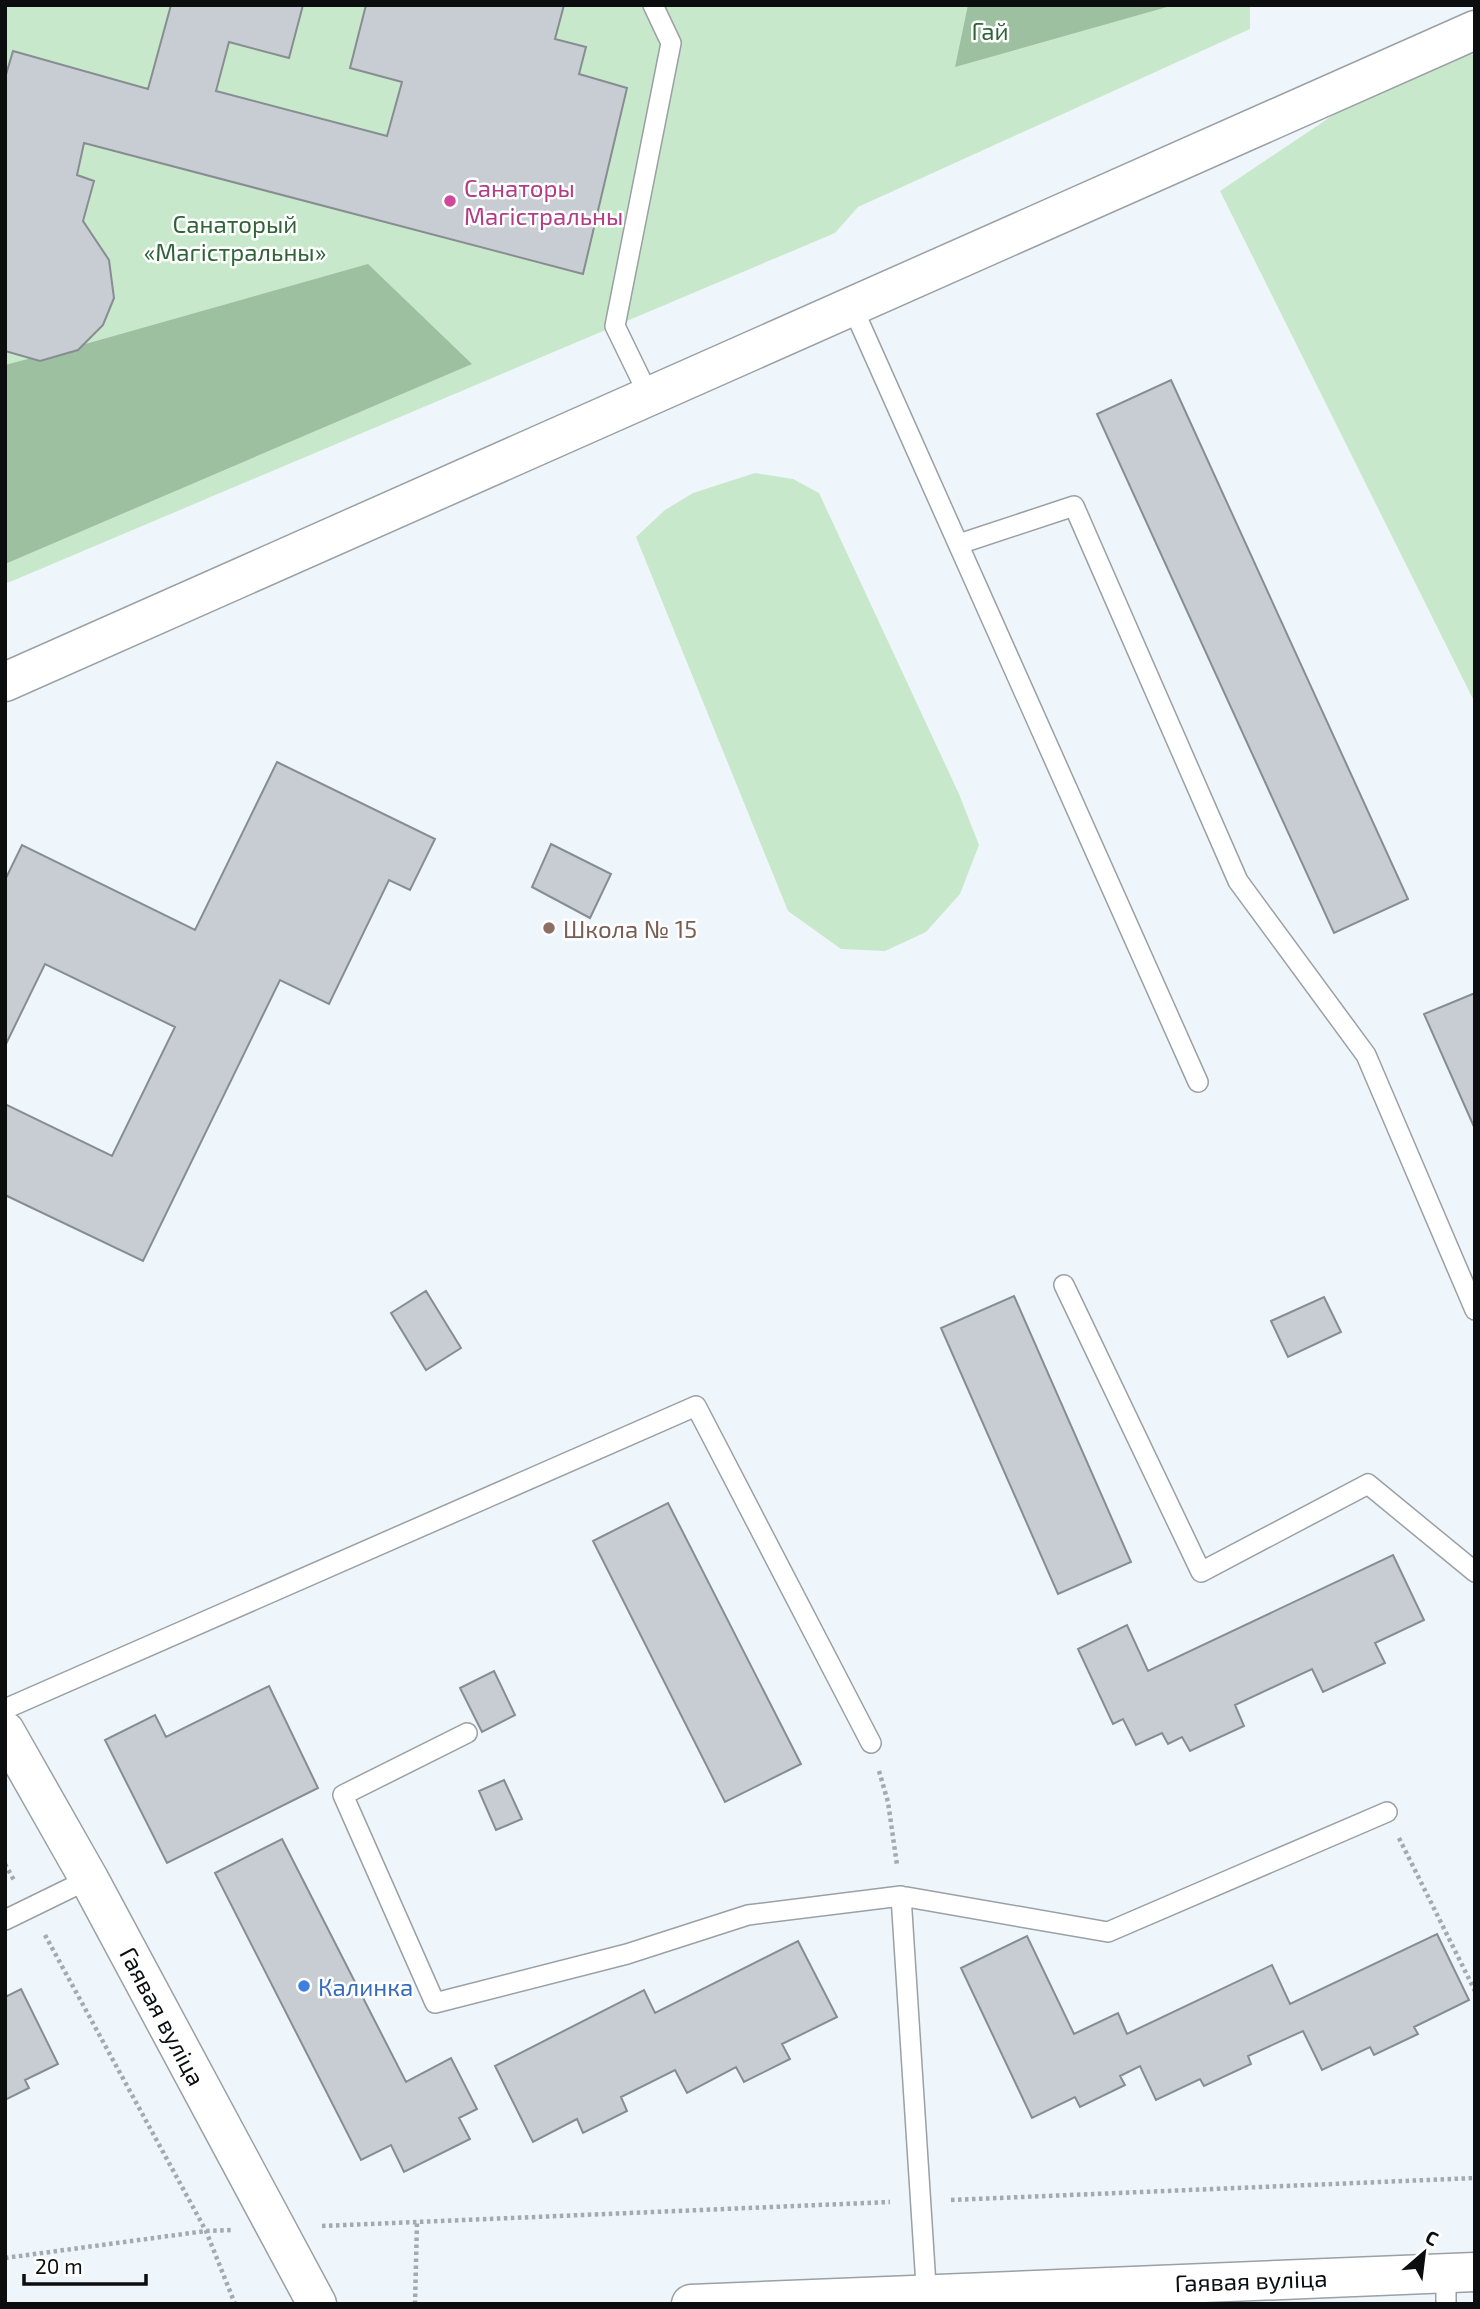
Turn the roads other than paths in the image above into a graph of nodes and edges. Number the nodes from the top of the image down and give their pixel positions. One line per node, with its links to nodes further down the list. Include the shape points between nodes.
1 (653, 5): 4 (lane, via 671,43 615,326)
2 (1475, 30): 3 (street)
3 (852, 306): 4 (street); 5 (lane)
4 (649, 396): 6 (street)
5 (959, 544): 7 (lane); 9 (lane, via 1074,506 1238,881 1366,1055)
6 (5, 682)
7 (1198, 1082)
8 (1063, 1285): 10 (lane, via 1201,1572 1368,1484)
9 (1475, 1310)
10 (1475, 1572)
11 (5, 1709): 14 (lane, via 696,1406)
12 (5, 1731): 16 (street, Гаявая вуліца)
13 (467, 1733): 17 (lane, via 343,1795 435,2003 627,1954 748,1915)
14 (871, 1744)
15 (1387, 1812): 17 (lane, via 1108,1932)
16 (89, 1879): 18 (lane); 21 (street, Гаявая вуліца)
17 (901, 1896): 20 (lane)
18 (5, 1920)
19 (1455, 2283): 20 (street, Гаявая вуліца)
20 (927, 2298): 22 (street, Гаявая вуліца)
21 (317, 2304)
22 (691, 2304)

